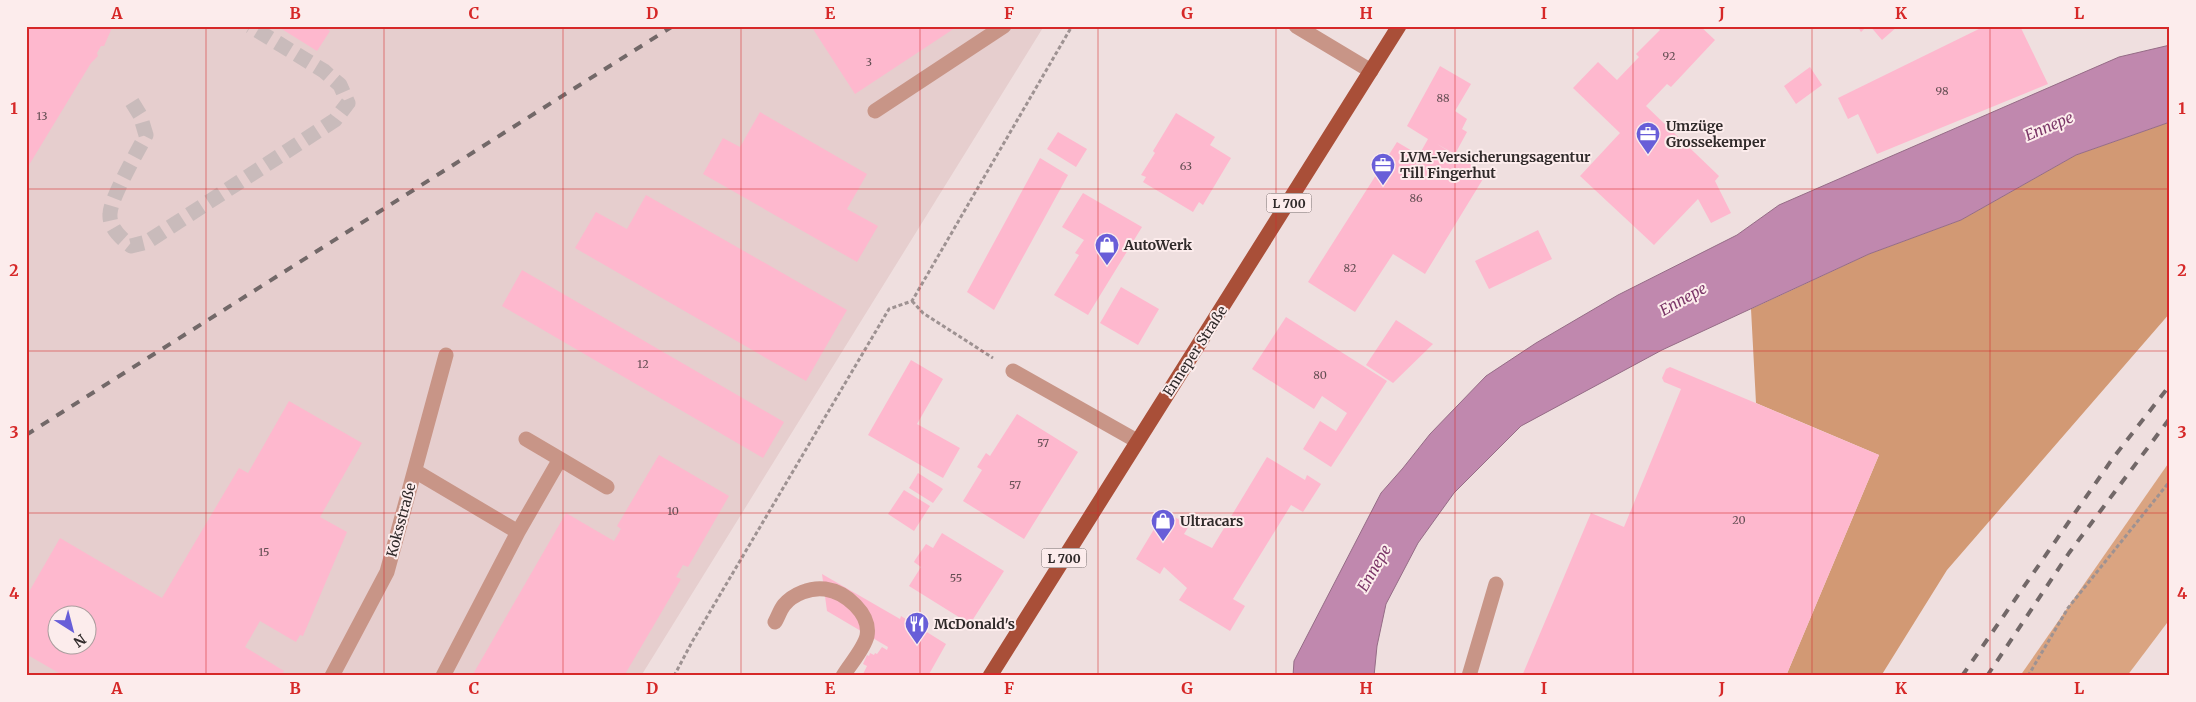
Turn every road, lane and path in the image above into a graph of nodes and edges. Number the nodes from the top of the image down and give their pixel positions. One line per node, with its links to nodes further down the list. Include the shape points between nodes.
1 (1004, 26): 6 (street)
2 (1072, 26): 7 (path)
3 (1296, 26): 5 (street)
4 (1399, 26): 5 (main road, Enneper Straße / L 700)
5 (1371, 71): 11 (main road, Enneper Straße / L 700)
6 (874, 111)
7 (912, 301): 9 (path, via 924,313); 21 (path, via 889,309)
8 (446, 355): 13 (street, Koksstraße)
9 (1013, 370): 11 (street)
10 (526, 439): 12 (street)
11 (1137, 440): 23 (main road, Enneper Straße / L 700)
12 (560, 459): 15 (street); 16 (street)
13 (415, 471): 16 (street); 19 (street, Koksstraße, via 387,572)
14 (2170, 481): 25 (path, via 2068,608)
15 (607, 487)
16 (518, 532): 20 (street)
17 (1496, 584): 24 (street)
18 (775, 622): 22 (street, via 784,605 799,593 816,588 827,589 857,607 868,627 866,638)
19 (332, 676)
20 (443, 676)
21 (674, 676)
22 (843, 676)
23 (990, 676)
24 (1469, 676)
25 (2028, 676)

